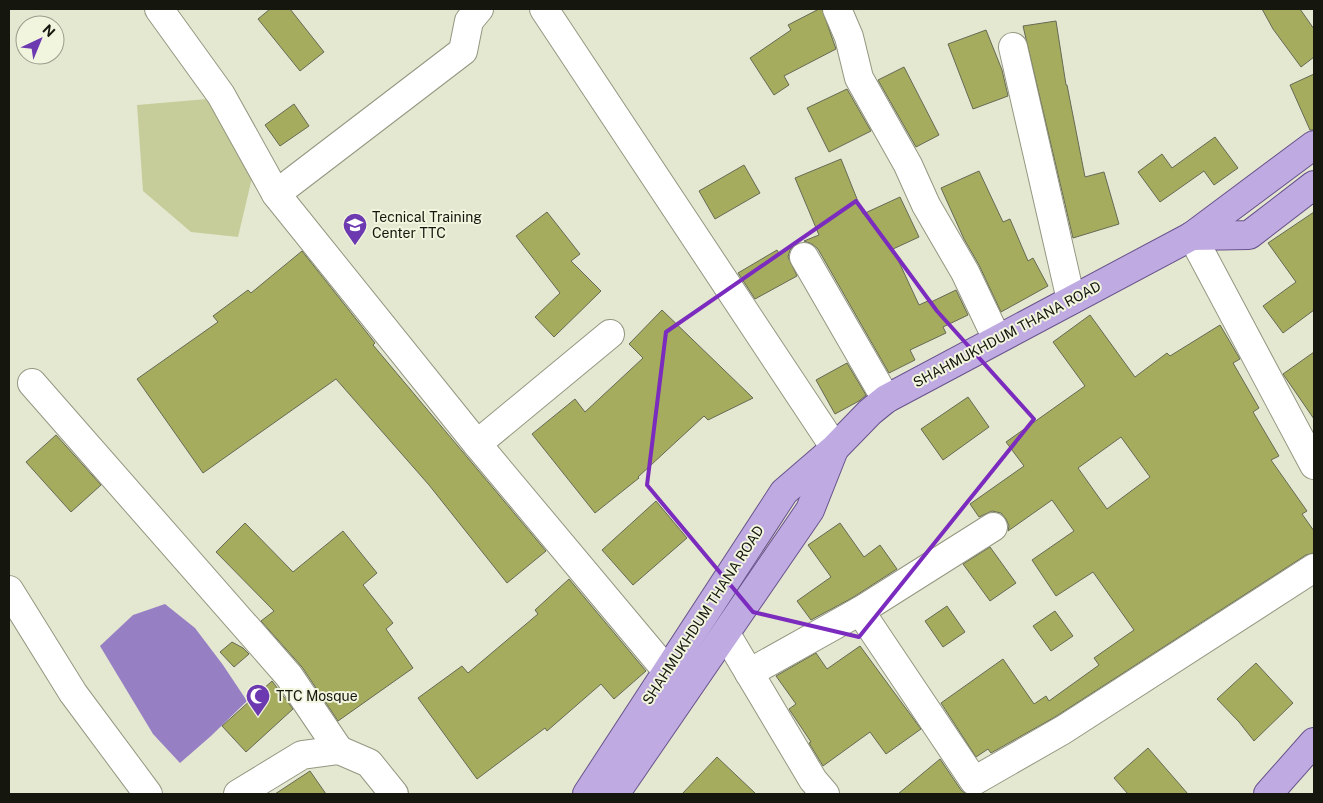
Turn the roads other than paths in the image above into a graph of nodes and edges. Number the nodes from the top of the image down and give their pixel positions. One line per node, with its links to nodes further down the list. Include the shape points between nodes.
1 (159, 9): 8 (street, via 221,95)
2 (480, 9): 8 (street, via 469,21 463,51)
3 (544, 9): 17 (street)
4 (837, 9): 13 (street, via 849,37 860,78 965,272)
5 (1013, 47): 11 (street)
6 (1314, 145): 9 (main road, SHAHMUKHDUM THANA ROAD)
7 (1314, 185): 9 (main road, SHAHMUKHDUM THANA ROAD, via 1249,235)
8 (276, 194): 16 (street)
9 (1192, 236): 11 (main road, SHAHMUKHDUM THANA ROAD); 18 (street)
10 (804, 257): 15 (street)
11 (1071, 300): 13 (main road, SHAHMUKHDUM THANA ROAD)
12 (610, 334): 16 (street)
13 (997, 339): 15 (main road, SHAHMUKHDUM THANA ROAD)
14 (32, 383): 27 (street, via 289,676)
15 (886, 399): 17 (main road, SHAHMUKHDUM THANA ROAD)
16 (477, 444): 24 (street)
17 (834, 448): 23 (main road, SHAHMUKHDUM THANA ROAD, via 810,510); 24 (main road, SHAHMUKHDUM THANA ROAD, via 784,492)
18 (1314, 465)
19 (994, 527): 22 (street)
20 (1314, 568): 22 (street, via 1063,730 974,781)
21 (9, 590): 28 (street, via 73,693)
22 (860, 611): 25 (street)
23 (726, 634): 25 (street); 32 (main road, SHAHMUKHDUM THANA ROAD)
24 (667, 671): 31 (main road, SHAHMUKHDUM THANA ROAD)
25 (749, 673): 33 (street, via 813,780)
26 (1314, 742): 34 (main road)
27 (339, 750): 29 (street, via 302,755); 30 (street, via 369,763)
28 (148, 794)
29 (238, 794)
30 (394, 794)
31 (587, 794)
32 (615, 794)
33 (825, 794)
34 (1268, 794)

